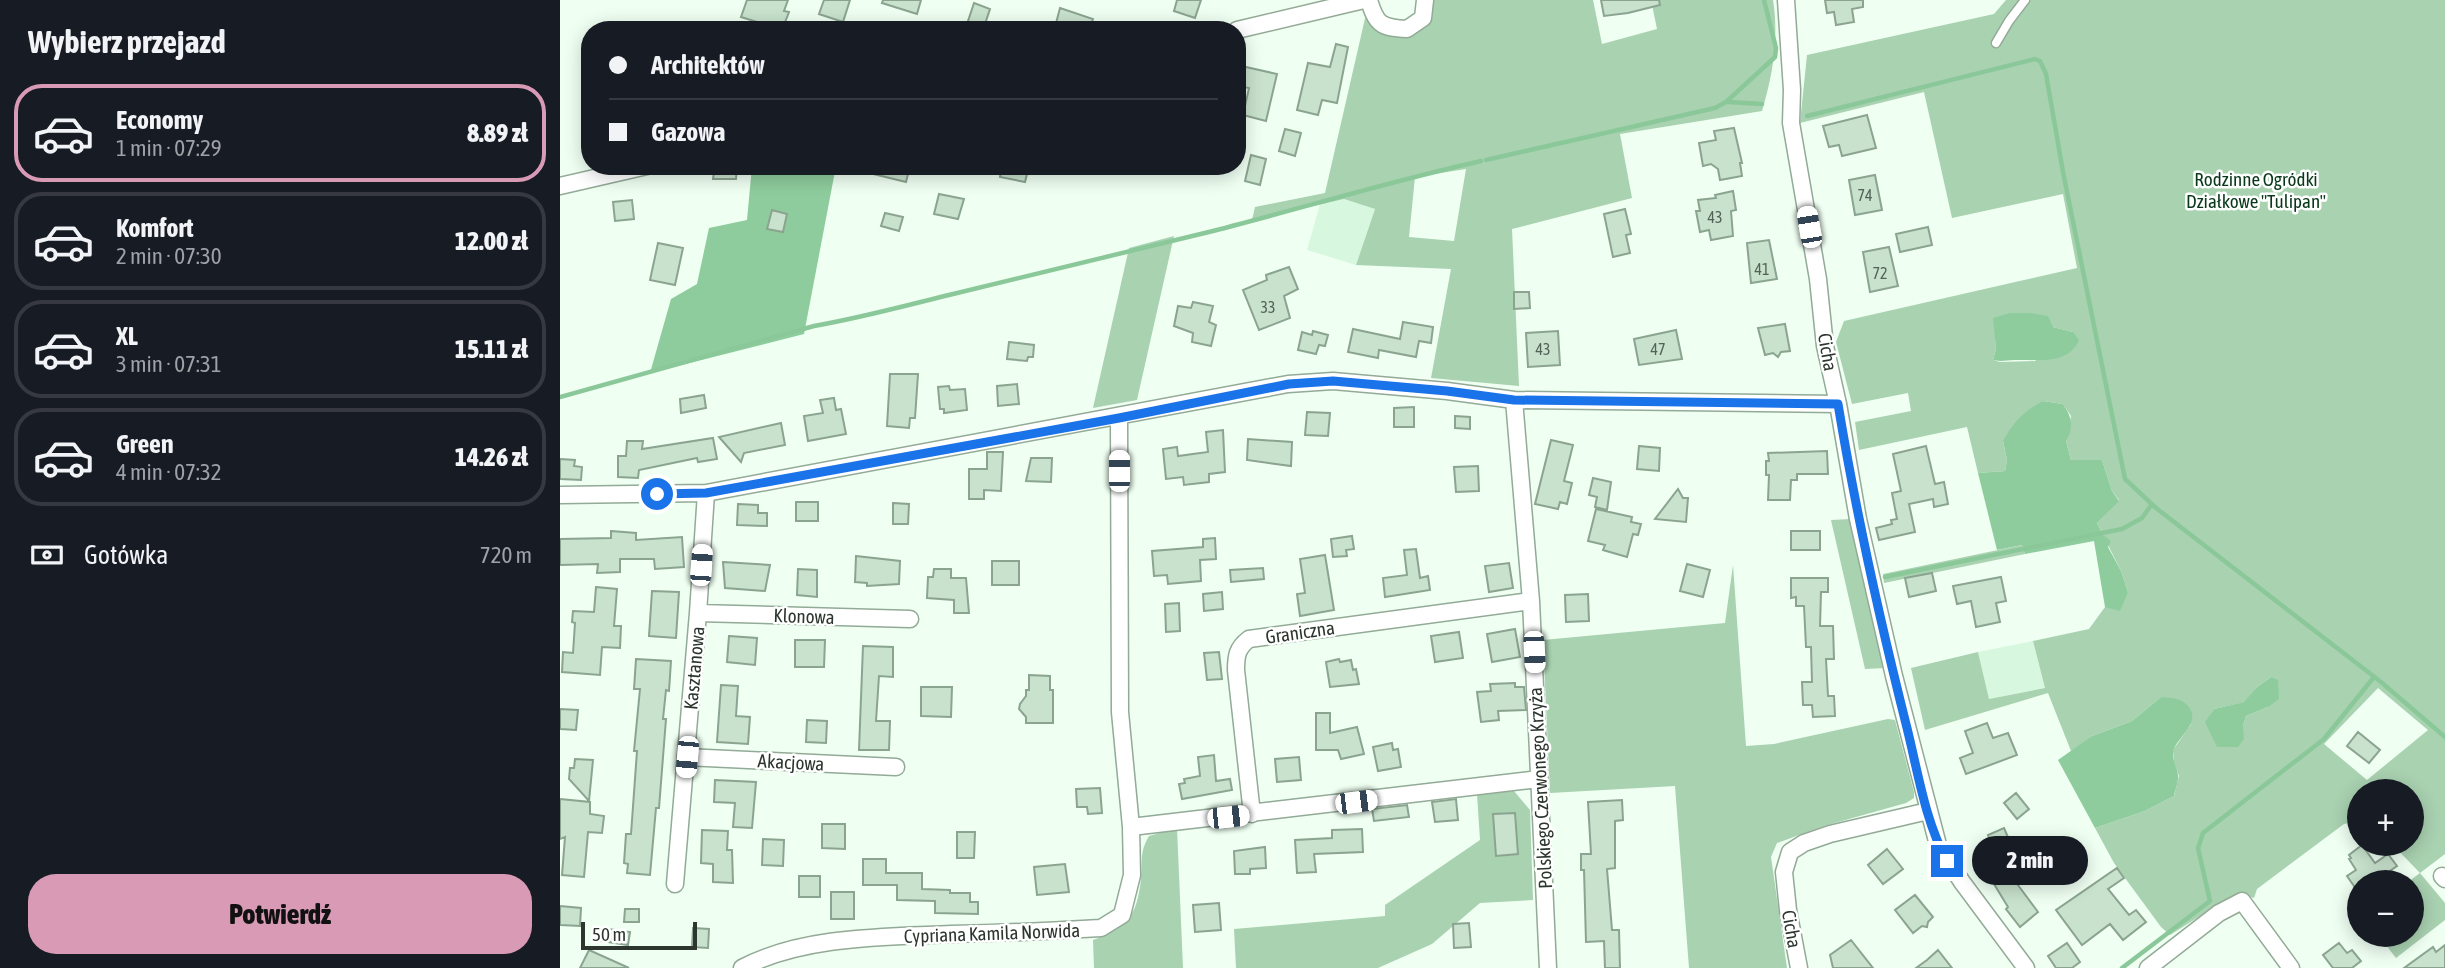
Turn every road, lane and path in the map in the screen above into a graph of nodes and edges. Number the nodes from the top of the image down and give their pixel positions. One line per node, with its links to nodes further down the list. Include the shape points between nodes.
1 (1366, 0): 2 (street, via 1383,26 1407,29 1423,18); 5 (street)
2 (1425, 0)
3 (1786, 0): 10 (street, Cicha, via 1791,123)
4 (2025, 0): 6 (lane)
5 (1246, 28)
6 (1996, 43)
7 (608, 175): 8 (street)
8 (560, 186)
9 (1514, 400): 10 (street); 11 (street, via 1333,381 1289,384); 14 (street, Polskiego Czerwonego Krzyża)
10 (1838, 404): 20 (street, Cicha, via 1858,519)
11 (1119, 418): 12 (street); 22 (street, Cypriana Kamila Norwida, via 1120,712)
12 (706, 493): 13 (street); 15 (street, Kasztanowa)
13 (560, 495)
14 (1531, 601): 19 (street, Polskiego Czerwonego Krzyża); 21 (street, Graniczna, via 1249,639 1236,653 1236,670)
15 (698, 612): 16 (street, Klonowa); 17 (street, Kasztanowa)
16 (910, 619)
17 (687, 757): 18 (street, Akacjowa); 23 (street, Kasztanowa)
18 (896, 767)
19 (1539, 779): 21 (street); 25 (street, Polskiego Czerwonego Krzyża)
20 (1928, 811): 26 (street, Cicha, via 1830,834 1790,852 1784,872); 27 (street, via 1947,861)
21 (1252, 814): 22 (street)
22 (1131, 827): 24 (street, Cypriana Kamila Norwida, via 1132,875 1122,915 1101,928 886,937 806,946)
23 (675, 884)
24 (742, 968)
25 (1548, 968)
26 (1799, 968)
27 (2026, 968)
28 (2148, 968): 29 (street, via 2218,913 2242,901)
29 (2291, 968)

